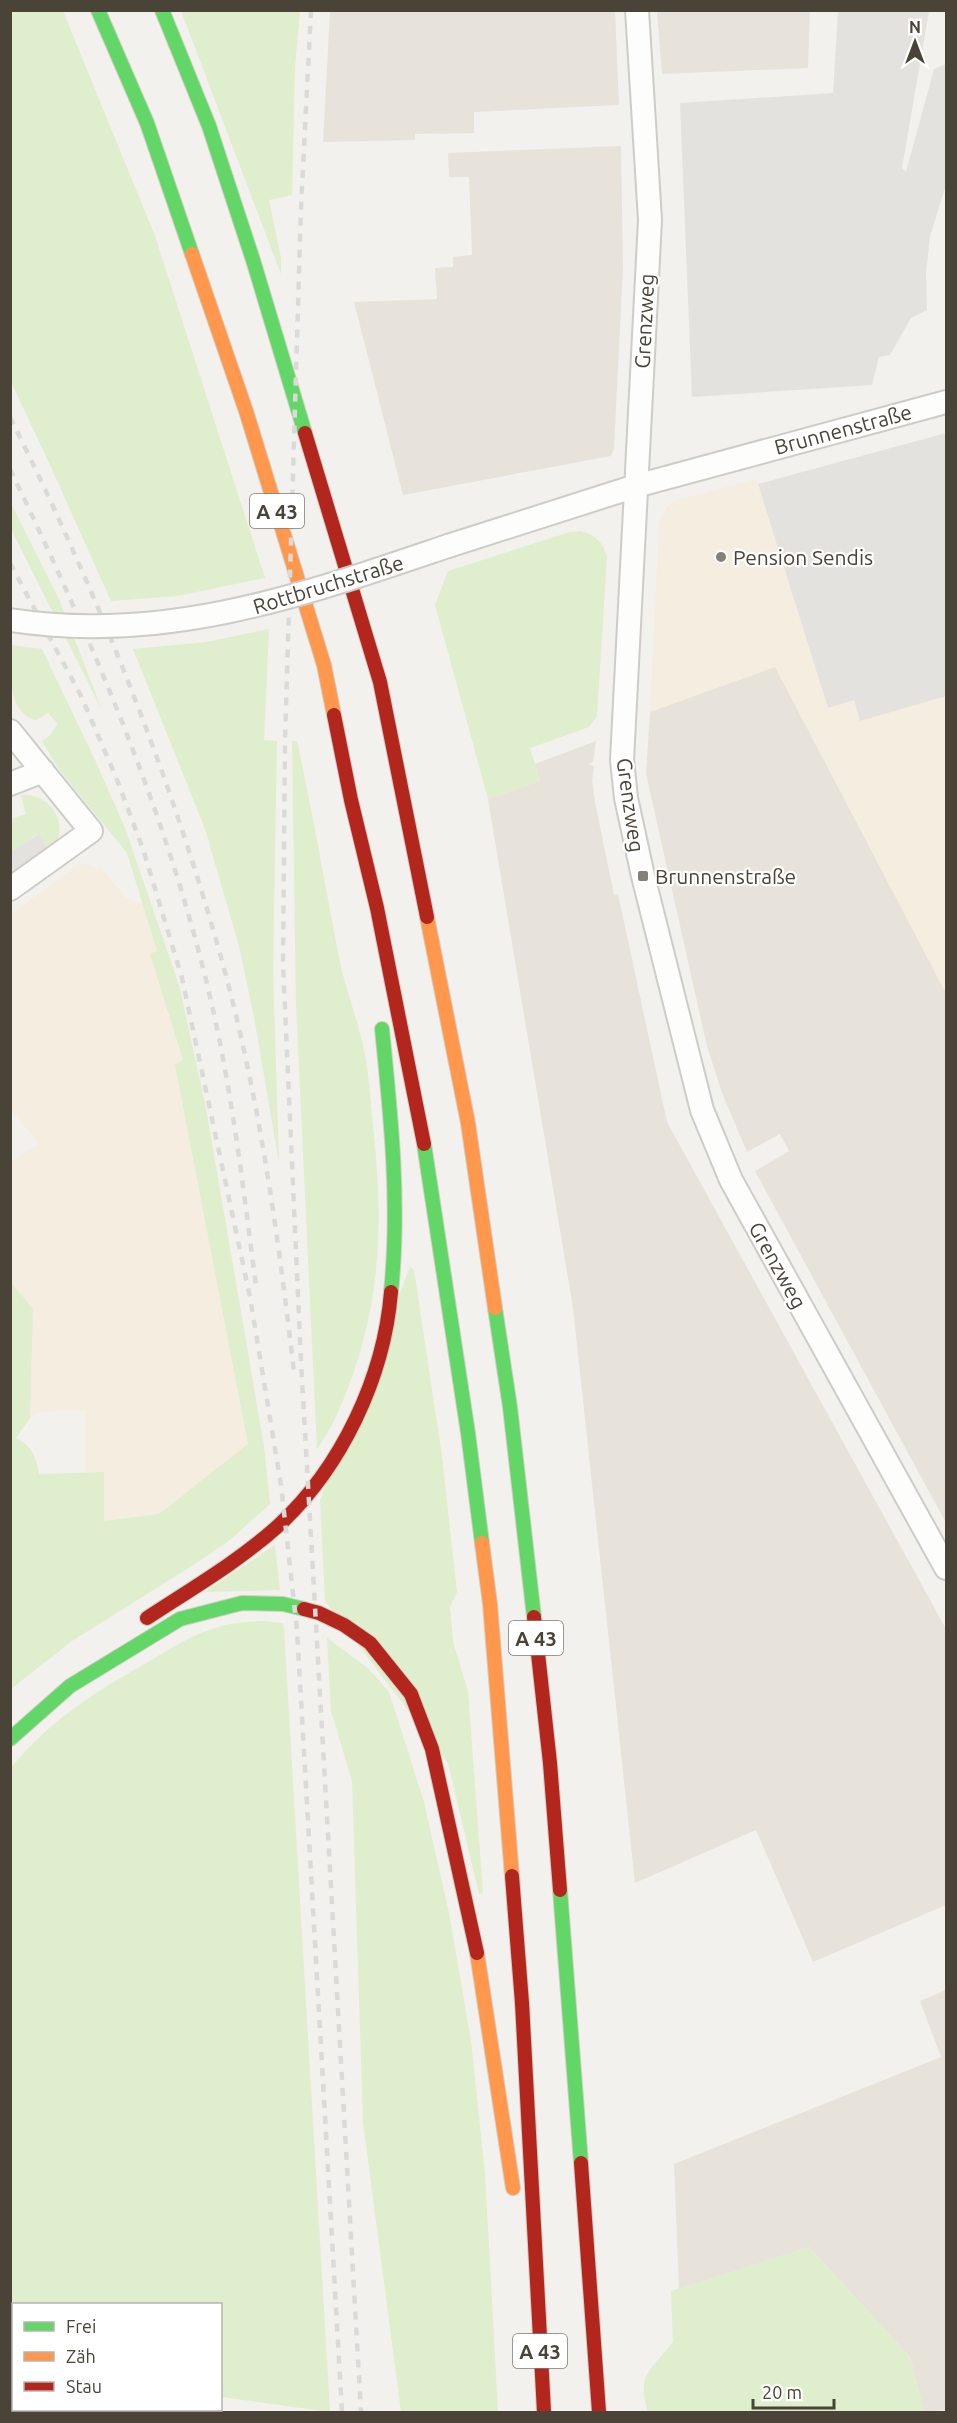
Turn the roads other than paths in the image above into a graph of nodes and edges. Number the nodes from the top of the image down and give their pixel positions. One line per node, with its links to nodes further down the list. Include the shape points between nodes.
1 (98, 10): 11 (main road, A 43, via 147,123 250,422 324,665)
2 (162, 10): 19 (main road, A 43, via 209,126 253,260 380,682 468,1123 510,1407 550,1763)
3 (638, 10): 5 (street, Grenzweg, via 650,220)
4 (946, 402): 5 (street, Brunnenstraße)
5 (636, 486): 6 (street, Rottbruchstraße, bridge, via 310,592 198,619 76,627); 14 (street, Grenzweg, via 623,779 643,876 702,1110 731,1180)
6 (10, 620)
7 (10, 731): 8 (street)
8 (43, 771): 9 (street); 10 (street, via 91,831)
9 (10, 784)
10 (10, 889)
11 (377, 908): 12 (main road); 17 (main road, A 43, via 428,1165 490,1604 522,2003)
12 (376, 974)
13 (381, 1020): 15 (main road, via 396,1168 396,1238 387,1322 365,1398 324,1472 277,1527)
14 (946, 1568)
15 (132, 1627)
16 (10, 1739): 17 (main road, via 70,1686 180,1619 220,1607 283,1604 319,1613 370,1643 411,1694 432,1749 478,1959 517,2207)
17 (537, 2289): 18 (main road, A 43)
18 (544, 2412)
19 (599, 2412)

